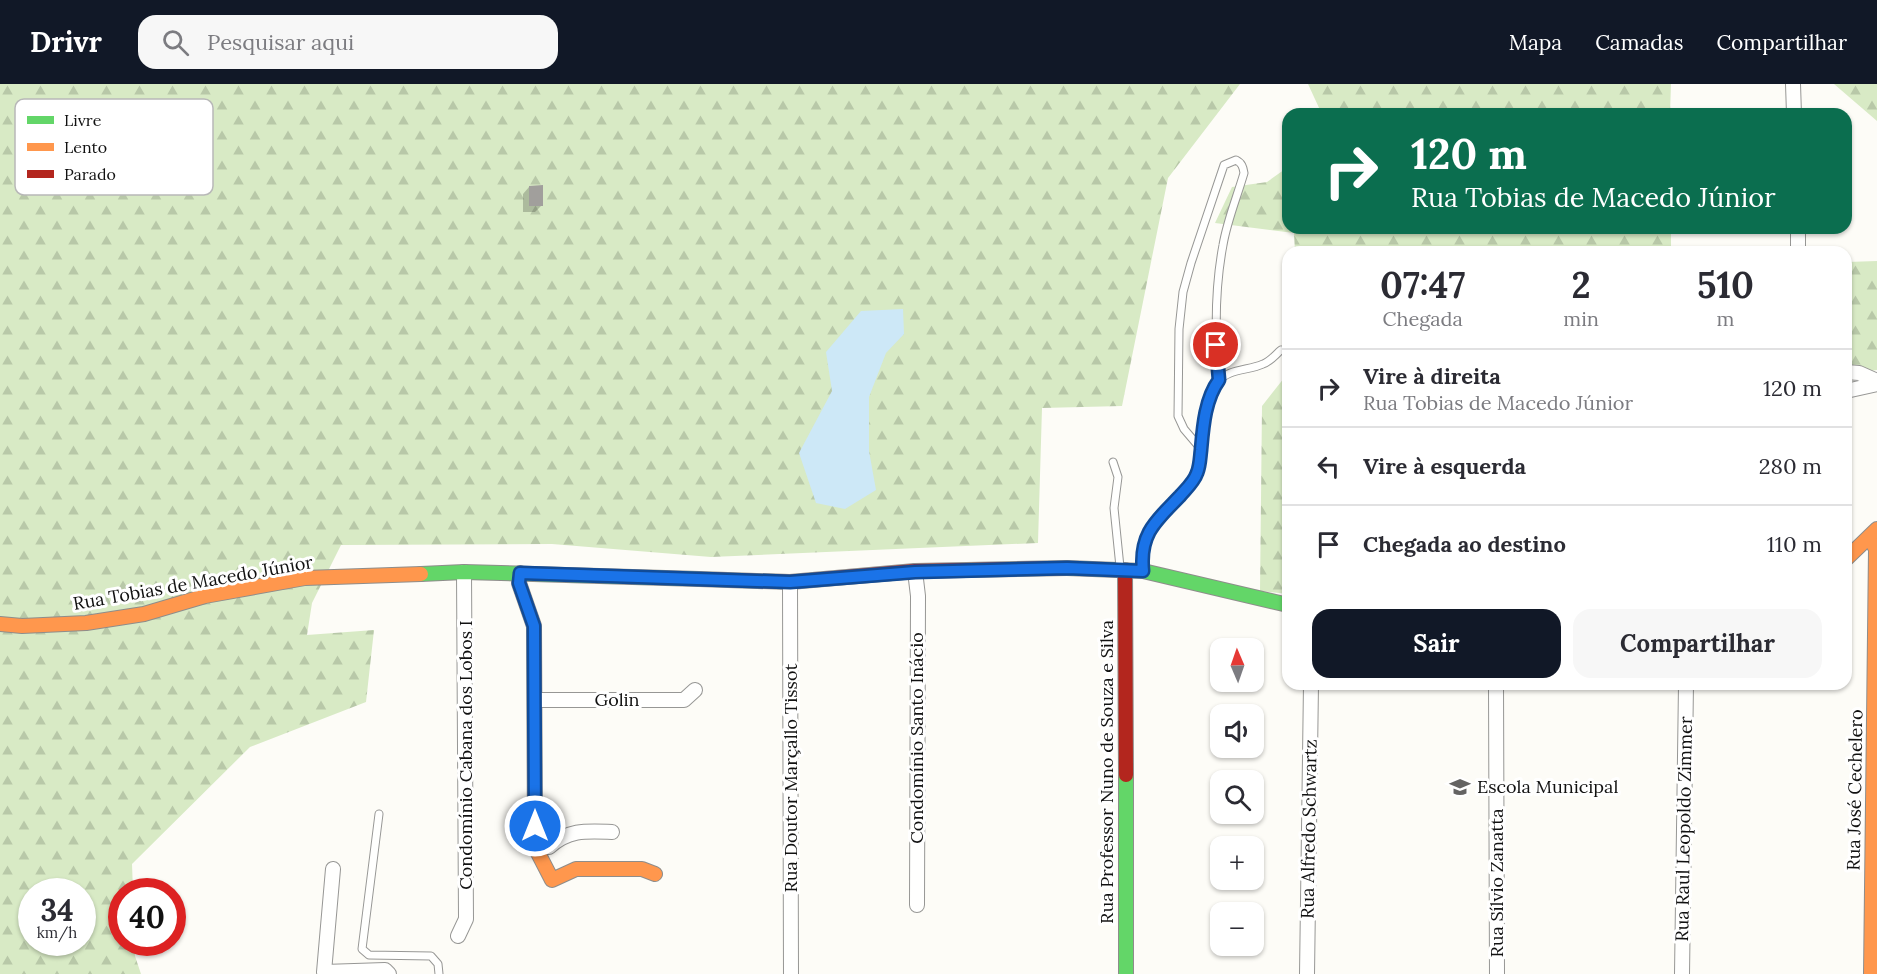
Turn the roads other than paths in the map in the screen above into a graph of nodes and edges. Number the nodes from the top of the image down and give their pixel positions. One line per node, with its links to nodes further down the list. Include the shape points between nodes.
1 (1793, 84): 2 (street)
2 (1794, 108)
3 (1281, 350): 5 (lane, via 1264,364 1237,370)
4 (1852, 372): 6 (street)
5 (1219, 380): 8 (lane, via 1212,390); 8 (lane, via 1216,345 1220,262 1244,173 1236,160 1224,165 1183,292 1178,416)
6 (1877, 383): 7 (street)
7 (1852, 389)
8 (1201, 449): 13 (lane, via 1197,474 1153,523 1142,557)
9 (1113, 462): 12 (lane, via 1118,477 1114,499)
10 (1873, 533): 11 (street); 40 (street, Rua José Cechelero, via 1876,549)
11 (1852, 553)
12 (1122, 570): 13 (street, Rua Tobias de Macedo Júnior); 15 (street, Rua Tobias de Macedo Júnior); 36 (street, Rua Professor Nuno de Souza e Silva)
13 (1143, 571): 18 (street, Rua Tobias de Macedo Júnior)
14 (464, 572): 16 (street, Rua Tobias de Macedo Júnior); 19 (street, Rua Tobias de Macedo Júnior, via 305,578 86,623); 31 (street, Condomínio Cabana dos Lobos I, via 466,919)
15 (915, 572): 17 (street, Rua Tobias de Macedo Júnior); 30 (street, Condomínio Santo Inácio)
16 (520, 573): 17 (street, Rua Tobias de Macedo Júnior); 24 (street, via 519,583 534,626)
17 (790, 582): 35 (street, Rua Doutor Marçallo Tissot)
18 (1282, 604)
19 (0, 624)
20 (695, 690): 24 (street, Golin, via 684,700)
21 (1311, 690): 37 (street, Rua Alfredo Schwartz)
22 (1496, 690): 38 (street, Rua Sílvio Zanatta)
23 (1686, 690): 39 (street, Rua Raul Leopoldo Zimmer)
24 (536, 700): 27 (street)
25 (379, 814): 34 (lane, via 362,949 369,955 432,956)
26 (612, 832): 27 (street, via 577,831 549,847)
27 (535, 847): 29 (street, via 552,880 576,869 642,869)
28 (333, 869): 32 (street)
29 (655, 874)
30 (917, 905)
31 (458, 936)
32 (320, 973): 33 (street, via 385,970)
33 (389, 974)
34 (439, 974)
35 (791, 974)
36 (1126, 974)
37 (1307, 974)
38 (1497, 974)
39 (1682, 974)
40 (1871, 974)

